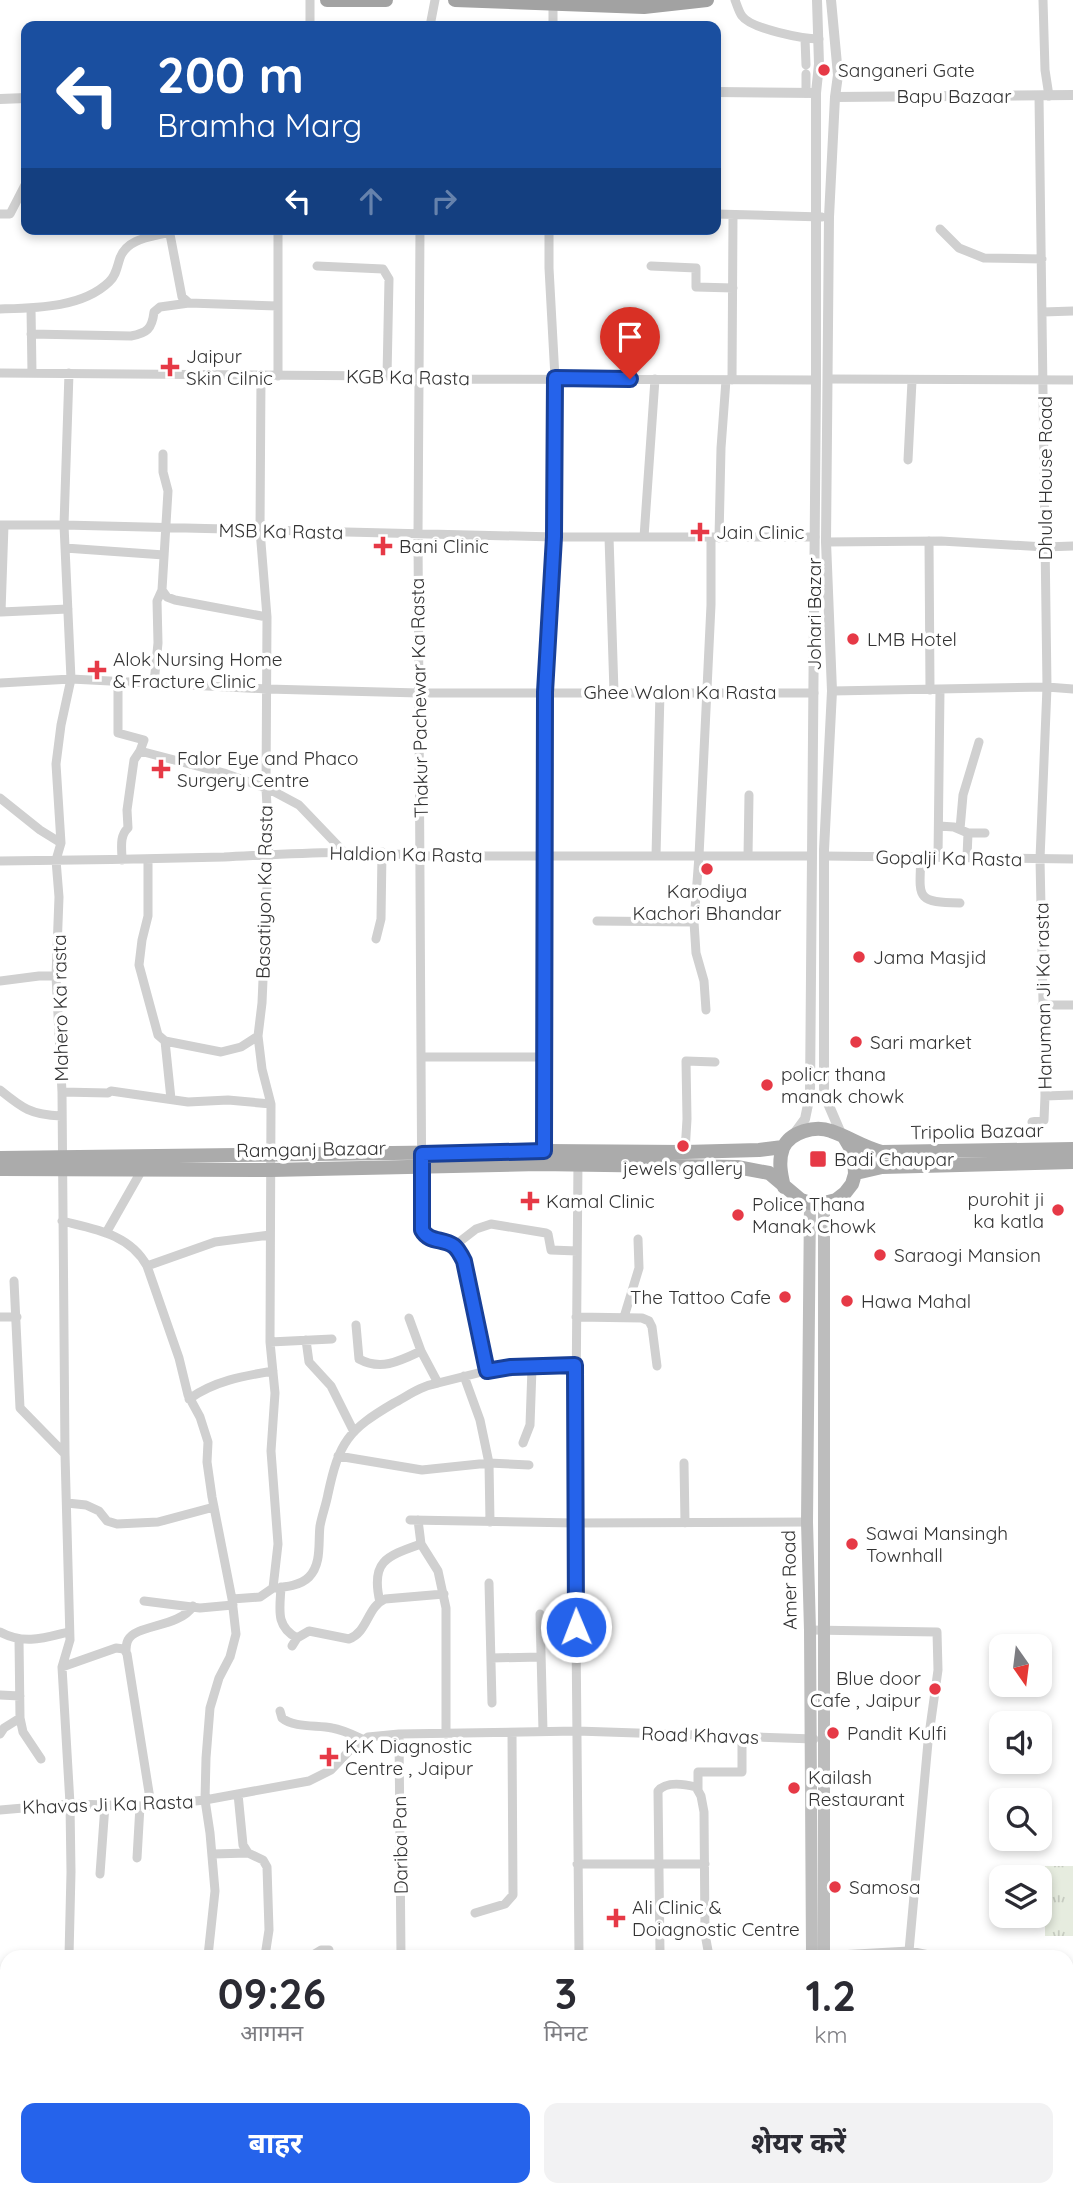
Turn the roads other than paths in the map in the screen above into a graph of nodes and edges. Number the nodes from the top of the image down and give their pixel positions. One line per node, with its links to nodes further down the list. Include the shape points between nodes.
1 (310, 0): 12 (street)
2 (327, 0): 3 (highway)
3 (386, 0)
4 (435, 0): 13 (street)
5 (455, 0): 11 (highway)
6 (735, 0): 16 (street, via 743,18 751,23)
7 (817, 0): 15 (street, Johari Bazar)
8 (831, 0): 20 (street, Johari Bazar, via 838,64)
9 (1043, 0): 21 (street, Dhula House Road)
10 (702, 1): 11 (highway, via 645,7)
11 (553, 4): 14 (street)
12 (310, 21)
13 (431, 21)
14 (553, 21)
15 (819, 38): 16 (street); 18 (street, Johari Bazar)
16 (805, 39): 18 (street)
17 (721, 92): 18 (street)
18 (811, 93): 28 (street, Johari Bazar)
19 (1073, 95): 21 (street, Bapu Bazaar)
20 (835, 96): 21 (street, Bapu Bazaar); 29 (street, Johari Bazar)
21 (1044, 96): 36 (street, Dhula House Road)
22 (21, 98): 23 (street)
23 (0, 99)
24 (21, 193): 25 (street, via 10,214)
25 (0, 214)
26 (721, 214): 27 (street)
27 (733, 215): 28 (street); 41 (street)
28 (817, 217): 29 (street); 39 (street, Johari Bazar)
29 (829, 218): 40 (street, Johari Bazar)
30 (940, 229): 36 (street, via 959,248 984,258)
31 (154, 235): 44 (street, via 125,247 111,281 95,293)
32 (171, 235): 42 (street, via 182,297)
33 (278, 235): 43 (street)
34 (420, 235): 56 (street, Thakur Pachewar Ka Rasta)
35 (550, 235): 55 (street)
36 (1042, 259): 47 (street, Dhula House Road)
37 (317, 266): 54 (street, via 383,270 389,279)
38 (651, 266): 41 (street, via 696,268 696,288)
39 (816, 281): 40 (street); 59 (street, Johari Bazar)
40 (829, 281): 59 (street, Johari Bazar)
41 (733, 288): 58 (street)
42 (188, 303): 43 (street); 48 (street, via 160,307 151,327 131,336)
43 (278, 306): 53 (street)
44 (31, 308): 45 (street); 48 (street)
45 (0, 309)
46 (1073, 311): 47 (street)
47 (1043, 312): 60 (street, Dhula House Road)
48 (31, 334): 50 (street)
49 (0, 373): 50 (street, KGB Ka Rasta)
50 (32, 373): 51 (street, KGB Ka Rasta)
51 (69, 373): 52 (street, KGB Ka Rasta); 66 (street)
52 (261, 376): 53 (street, KGB Ka Rasta); 68 (street, Basatiyon Ka Rasta)
53 (278, 376): 54 (street, KGB Ka Rasta)
54 (387, 376): 56 (street, KGB Ka Rasta)
55 (555, 378): 56 (street, KGB Ka Rasta); 57 (street, KGB Ka Rasta); 70 (street)
56 (418, 379): 69 (street, Thakur Pachewar Ka Rasta)
57 (654, 379): 58 (street, KGB Ka Rasta); 72 (street)
58 (729, 380): 59 (street, KGB Ka Rasta); 73 (street)
59 (822, 380): 62 (street, KGB Ka Rasta); 74 (street, Johari Bazar)
60 (1044, 380): 61 (street, KGB Ka Rasta); 62 (street, KGB Ka Rasta); 77 (street, Dhula House Road)
61 (1073, 380)
62 (912, 381): 64 (street)
63 (163, 454): 67 (street, via 168,491)
64 (908, 460)
65 (2, 525): 66 (street, MSB Ka Rasta); 81 (street, via 1,611)
66 (64, 525): 67 (street, MSB Ka Rasta); 78 (street)
67 (166, 529): 68 (street, MSB Ka Rasta); 79 (street)
68 (260, 530): 69 (street, MSB Ka Rasta); 82 (street, Basatiyon Ka Rasta)
69 (418, 535): 70 (street, MSB Ka Rasta); 93 (street, Thakur Pachewar Ka Rasta)
70 (554, 537): 71 (street, MSB Ka Rasta); 94 (street)
71 (609, 537): 72 (street, MSB Ka Rasta); 95 (street)
72 (644, 537): 73 (street, MSB Ka Rasta)
73 (715, 538): 74 (street, MSB Ka Rasta); 91 (street)
74 (820, 540): 75 (street, MSB Ka Rasta); 92 (street, Johari Bazar); 97 (street, Johari Bazar)
75 (929, 541): 77 (street, MSB Ka Rasta); 90 (street)
76 (1073, 546): 77 (street, MSB Ka Rasta)
77 (1045, 547): 87 (street, Dhula House Road)
78 (65, 548): 79 (street); 81 (street)
79 (164, 555): 80 (street)
80 (162, 590): 82 (street, via 175,600); 86 (street, via 157,601)
81 (68, 609): 83 (street)
82 (267, 617): 88 (street, Basatiyon Ka Rasta)
83 (71, 679): 84 (street, Ghee Walon Ka Rasta); 85 (street, Ghee Walon Ka Rasta); 106 (street, via 56,764)
84 (118, 681): 86 (street, Ghee Walon Ka Rasta); 99 (street, via 118,733 144,740)
85 (0, 682)
86 (154, 683): 88 (street, Ghee Walon Ka Rasta)
87 (1047, 687): 89 (street); 90 (street); 121 (street, Dhula House Road)
88 (267, 689): 93 (street, Ghee Walon Ka Rasta); 100 (street, Basatiyon Ka Rasta)
89 (1073, 689)
90 (935, 690): 92 (street); 103 (street)
91 (705, 691): 96 (street, Ghee Walon Ka Rasta); 97 (street, Ghee Walon Ka Rasta); 113 (street)
92 (831, 691): 116 (street, Johari Bazar)
93 (419, 692): 94 (street, Ghee Walon Ka Rasta); 110 (street, Thakur Pachewar Ka Rasta)
94 (545, 692): 95 (street, Ghee Walon Ka Rasta); 111 (street)
95 (614, 692): 96 (street, Ghee Walon Ka Rasta)
96 (660, 692): 112 (street)
97 (814, 692): 115 (street, Johari Bazar)
98 (979, 742): 104 (street, via 963,795)
99 (140, 751): 100 (street); 124 (street, via 134,760)
100 (266, 789): 107 (street, via 299,805); 109 (street, Basatiyon Ka Rasta)
101 (749, 795): 114 (street)
102 (0, 797): 106 (street)
103 (939, 826): 104 (street); 118 (street)
104 (964, 831): 105 (street); 119 (street)
105 (985, 833)
106 (61, 843): 123 (street)
107 (344, 852): 108 (street, Haldion Ka Rasta); 109 (street, Haldion Ka Rasta)
108 (382, 852): 110 (street, Haldion Ka Rasta); 129 (street)
109 (267, 855): 120 (street, Haldion Ka Rasta); 135 (street, Basatiyon Ka Rasta)
110 (421, 856): 111 (street, Haldion Ka Rasta); 137 (street, Thakur Pachewar Ka Rasta)
111 (544, 856): 112 (street, Haldion Ka Rasta); 138 (street)
112 (656, 856): 113 (street, Haldion Ka Rasta)
113 (699, 856): 114 (street, Haldion Ka Rasta); 128 (street)
114 (748, 856): 115 (street, Haldion Ka Rasta)
115 (812, 856): 149 (street, Johari Bazar, via 810,1094 805,1119)
116 (824, 856): 117 (street, Gopalji Ka Rasta); 148 (street, Johari Bazar, via 824,1094)
117 (921, 857): 118 (street, Gopalji Ka Rasta); 126 (street, via 919,888 925,898)
118 (938, 857): 119 (street, Gopalji Ka Rasta)
119 (967, 858): 121 (street, Gopalji Ka Rasta)
120 (148, 859): 124 (street, Haldion Ka Rasta); 136 (street, via 148,916 140,973 158,1035)
121 (1040, 859): 122 (street, Gopalji Ka Rasta); 132 (street, Hanuman Ji Ka rasta)
122 (1073, 859)
123 (56, 860): 124 (street, Haldion Ka Rasta); 125 (street, Haldion Ka Rasta); 130 (street, Mahero Ka rasta)
124 (122, 860)
125 (0, 861)
126 (960, 903)
127 (597, 921): 128 (street)
128 (694, 922): 134 (street)
129 (376, 939)
130 (56, 976): 131 (street); 141 (street, Mahero Ka rasta)
131 (0, 981)
132 (1042, 1005): 133 (street); 142 (street, Hanuman Ji Ka rasta)
133 (1073, 1005)
134 (706, 1010)
135 (258, 1037): 136 (street, via 221,1052); 145 (street, Basatiyon Ka Rasta)
136 (165, 1041): 144 (street)
137 (422, 1057): 138 (street); 155 (street, Thakur Pachewar Ka Rasta)
138 (545, 1057): 151 (street)
139 (715, 1062): 152 (street, via 686,1061)
140 (0, 1090): 146 (street, via 22,1108)
141 (62, 1092): 144 (street, via 111,1091); 146 (street, Mahero Ka rasta)
142 (1045, 1096): 143 (street); 147 (street, Hanuman Ji Ka rasta, via 1044,1120)
143 (1073, 1096)
144 (171, 1099): 145 (street)
145 (271, 1104): 158 (street, Basatiyon Ka Rasta)
146 (61, 1116): 156 (street, Mahero Ka rasta)
147 (1032, 1122)
148 (843, 1137): 149 (main road, via 821,1128 809,1129); 150 (main road, Tripolia Bazaar, via 882,1152); 161 (main road, via 854,1154)
149 (787, 1143): 152 (main road, Ramganj Bazaar, via 759,1150); 162 (main road, via 780,1167)
150 (1073, 1149)
151 (544, 1151): 154 (main road, Ramganj Bazaar); 155 (main road, Ramganj Bazaar)
152 (685, 1152): 154 (main road, Ramganj Bazaar)
153 (0, 1158): 156 (main road, Ramganj Bazaar)
154 (578, 1158): 155 (main road, Ramganj Bazaar); 162 (main road, Ramganj Bazaar, via 753,1169 769,1173); 169 (street)
155 (422, 1160): 158 (main road, Ramganj Bazaar); 168 (street, Thakur Pachewar Ka Rasta, via 422,1230 433,1240)
156 (62, 1162): 158 (main road, Ramganj Bazaar); 159 (main road, Ramganj Bazaar); 160 (main road, Ramganj Bazaar); 164 (street, Mahero Ka rasta)
157 (1073, 1162): 161 (main road, Tripolia Bazaar, via 881,1167)
158 (271, 1163): 159 (main road, Ramganj Bazaar); 166 (street, Basatiyon Ka Rasta)
159 (143, 1168): 165 (street)
160 (0, 1169)
161 (856, 1173): 163 (main road, via 845,1193)
162 (785, 1187): 163 (main road, via 801,1200)
163 (817, 1203): 200 (main road, Amer Road); 212 (main road, Amer Road)
164 (62, 1221): 165 (street); 192 (street, Mahero Ka rasta)
165 (106, 1233): 170 (street, via 131,1245)
166 (270, 1235): 170 (street, via 215,1242); 180 (street, Basatiyon Ka Rasta)
167 (638, 1239): 175 (street, via 639,1268)
168 (454, 1246): 169 (street, via 491,1224 545,1233 551,1250); 186 (street, via 464,1261)
169 (577, 1251): 174 (street)
170 (147, 1266): 189 (street)
171 (14, 1281): 173 (street)
172 (0, 1317): 173 (street)
173 (16, 1317): 192 (street, via 20,1408)
174 (576, 1317): 175 (street); 182 (street)
175 (624, 1317): 183 (street, via 649,1321)
176 (409, 1318): 181 (street)
177 (356, 1325): 181 (street, via 357,1353 366,1363 384,1365)
178 (332, 1339): 179 (street)
179 (306, 1340): 180 (street); 190 (street, via 309,1362 331,1387)
180 (270, 1342): 185 (street, Basatiyon Ka Rasta)
181 (421, 1351): 188 (street)
182 (575, 1365): 184 (street); 201 (street)
183 (657, 1366)
184 (532, 1368): 186 (street); 191 (street, via 530,1424)
185 (272, 1371): 189 (street, via 223,1381); 205 (street, Basatiyon Ka Rasta)
186 (487, 1371): 187 (street)
187 (464, 1376): 188 (street); 194 (street)
188 (438, 1383): 190 (street, via 424,1385)
189 (189, 1399): 198 (street, via 208,1442)
190 (354, 1432): 193 (street)
191 (523, 1443)
192 (65, 1454): 197 (street, Mahero Ka rasta)
193 (338, 1456): 194 (street, via 422,1470); 205 (street, via 321,1522 320,1554 309,1577)
194 (489, 1463): 196 (street); 199 (street)
195 (684, 1463): 202 (street)
196 (529, 1465)
197 (66, 1503): 198 (street, via 86,1505 117,1524 158,1522); 214 (street, Mahero Ka rasta)
198 (214, 1507): 208 (street)
199 (490, 1522): 201 (street); 203 (street, via 414,1520)
200 (807, 1522): 202 (street); 212 (main road, Amer Road)
201 (575, 1523): 202 (street); 226 (street)
202 (685, 1523)
203 (421, 1544): 206 (street, via 438,1571); 209 (street, via 381,1563 376,1581)
204 (489, 1583): 218 (street)
205 (277, 1588): 208 (street, via 260,1597); 209 (street, Basatiyon Ka Rasta, via 281,1622 295,1642 309,1631 354,1637)
206 (444, 1594): 209 (street); 230 (street)
207 (144, 1601): 210 (street)
208 (232, 1602): 210 (street); 237 (street, via 236,1634 210,1708)
209 (380, 1602)
210 (193, 1606): 216 (street, via 188,1615 134,1633)
211 (540, 1614): 217 (street)
212 (817, 1630): 232 (main road, Amer Road); 261 (street, via 937,1632 938,1670)
213 (0, 1632): 215 (street)
214 (68, 1632): 215 (street); 219 (street, Mahero Ka rasta)
215 (19, 1639): 221 (street)
216 (126, 1652): 219 (street, via 116,1648); 240 (street)
217 (541, 1657): 218 (street); 225 (street)
218 (491, 1658): 222 (street)
219 (62, 1667): 238 (street, Mahero Ka rasta)
220 (0, 1695): 221 (street)
221 (20, 1696): 224 (street)
222 (492, 1703)
223 (280, 1711): 233 (street, via 290,1724 346,1731)
224 (20, 1718): 228 (street); 234 (street, via 23,1732)
225 (542, 1731): 226 (street); 227 (street)
226 (577, 1731): 231 (street, Road Khavas); 246 (street)
227 (512, 1733): 230 (street); 250 (street, via 513,1895 505,1904)
228 (0, 1734)
229 (399, 1734): 230 (street); 233 (street); 256 (street, Dariba Pan)
230 (446, 1734)
231 (742, 1736): 232 (street, Road Khavas); 235 (street, via 742,1772 698,1772)
232 (817, 1739): 260 (main road, Amer Road)
233 (364, 1740): 236 (street, Khavas Ji Ka Rasta, via 331,1770 309,1781)
234 (41, 1759)
235 (698, 1790): 247 (street, via 676,1784 658,1791); 248 (street, via 704,1812)
236 (238, 1794): 237 (street, Khavas Ji Ka Rasta); 243 (street, via 241,1838)
237 (205, 1800): 240 (street, Khavas Ji Ka Rasta); 244 (street)
238 (70, 1804): 239 (street, Khavas Ji Ka Rasta); 242 (street, Khavas Ji Ka Rasta); 251 (street, Mahero Ka rasta)
239 (105, 1805): 241 (street, Khavas Ji Ka Rasta); 249 (street)
240 (151, 1805): 241 (street, Khavas Ji Ka Rasta)
241 (140, 1806): 245 (street)
242 (0, 1810)
243 (248, 1853): 244 (street); 253 (street, via 267,1867)
244 (213, 1854): 252 (street, via 215,1891)
245 (137, 1858)
246 (577, 1864): 247 (street); 257 (street)
247 (657, 1864): 248 (street); 258 (street)
248 (705, 1864): 259 (street)
249 (100, 1874)
250 (475, 1913)
251 (69, 1950)
252 (209, 1950)
253 (266, 1950)
254 (321, 1950): 255 (street)
255 (329, 1950)
256 (401, 1950)
257 (579, 1950)
258 (660, 1950)
259 (708, 1950)
260 (818, 1950)
261 (909, 1950)

